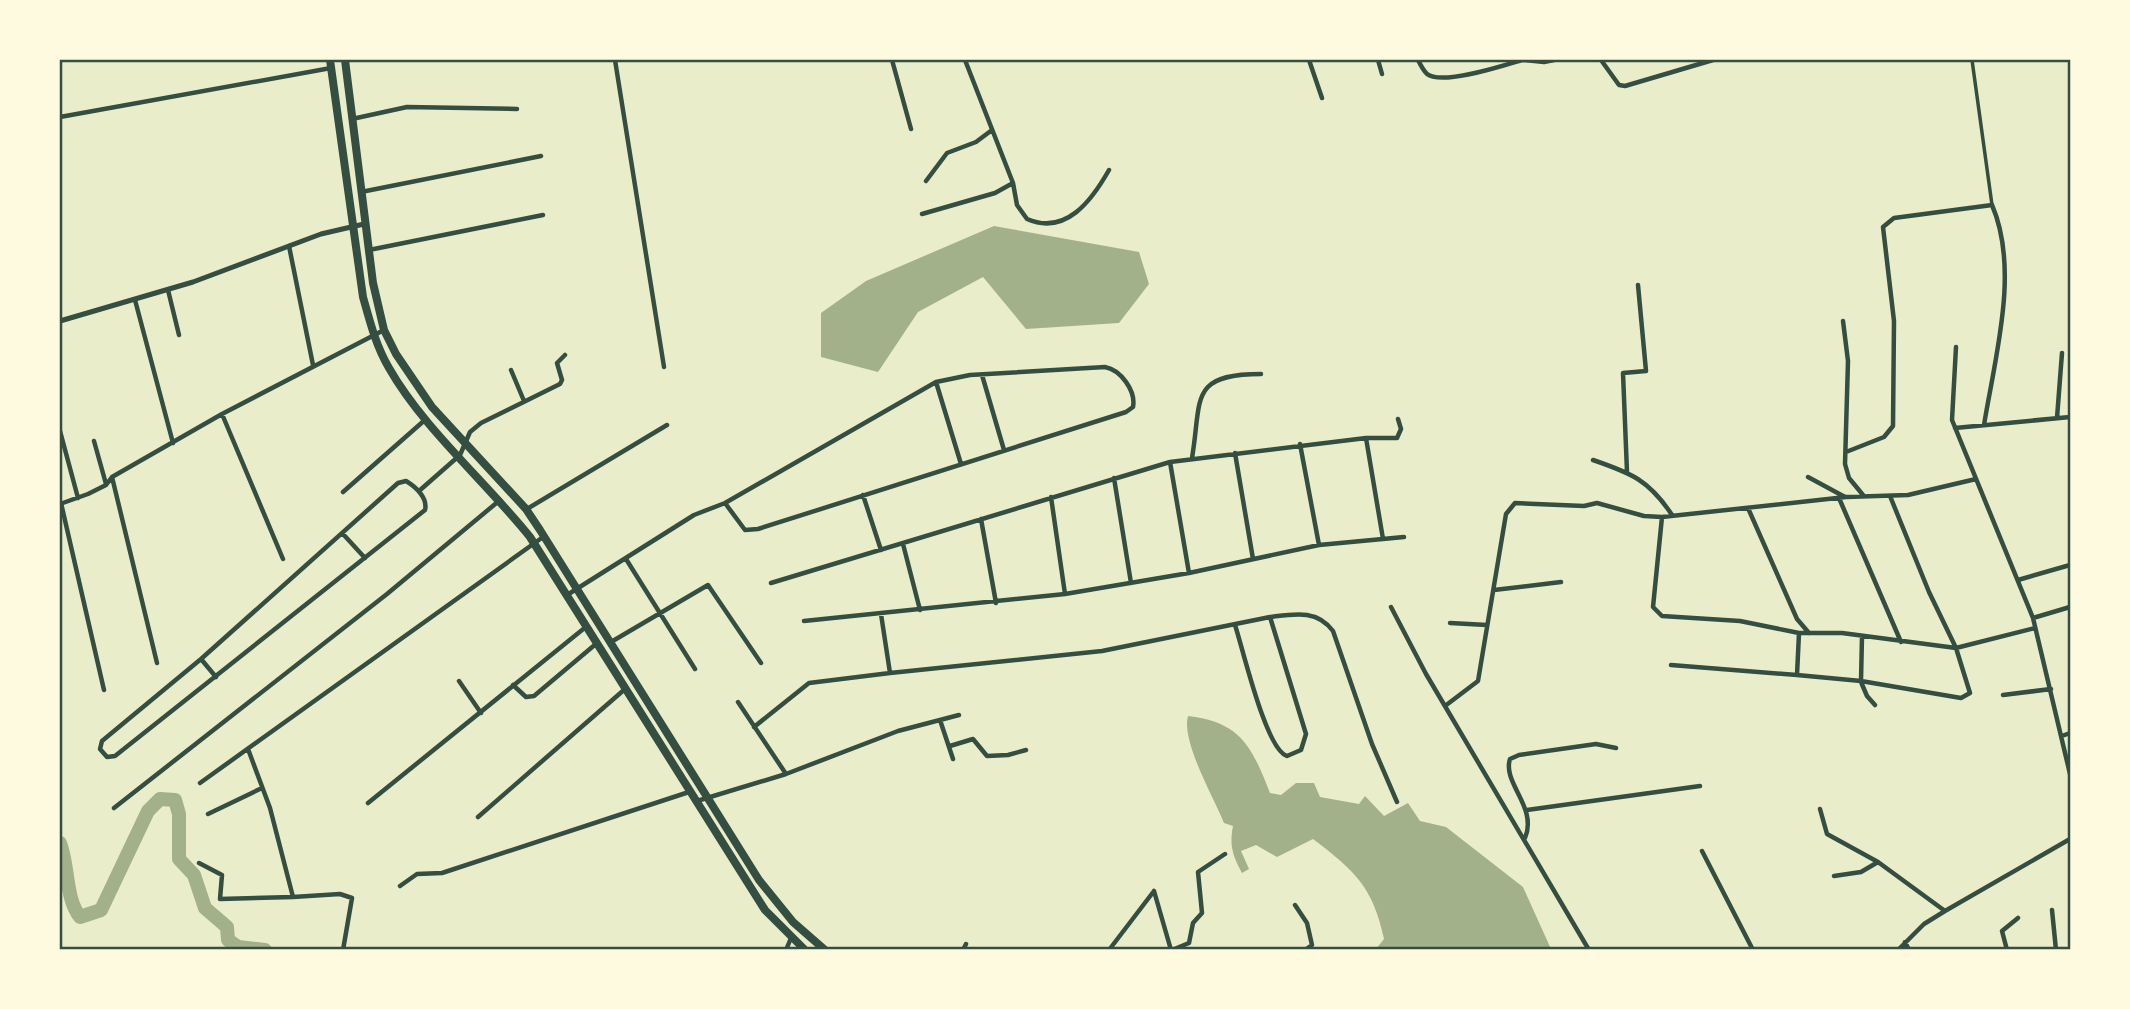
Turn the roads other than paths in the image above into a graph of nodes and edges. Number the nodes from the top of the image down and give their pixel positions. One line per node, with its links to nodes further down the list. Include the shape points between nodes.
1 (345, 60): 18 (highway)
2 (615, 60): 45 (street)
3 (892, 60): 19 (street)
4 (965, 60): 20 (street)
5 (1309, 60): 15 (street)
6 (1378, 60): 14 (street)
7 (1418, 60): 8 (street, via 1436,77)
8 (1523, 60): 9 (street)
9 (1554, 60)
10 (1601, 60): 11 (street, via 1619,85 1625,86)
11 (1713, 60)
12 (1972, 60): 26 (street)
13 (331, 64): 17 (street); 30 (highway)
14 (1382, 74)
15 (1322, 98)
16 (517, 109): 18 (street, via 407,107)
17 (60, 117)
18 (352, 119): 25 (highway)
19 (911, 129)
20 (992, 130): 23 (street, via 947,153); 24 (street)
21 (541, 156): 25 (street)
22 (1109, 170): 24 (street, via 1083,208 1052,224 1027,219 1017,205)
23 (926, 180)
24 (1013, 183): 27 (street, via 995,193)
25 (360, 192): 29 (highway)
26 (1993, 205): 57 (street, via 2003,236 2006,283); 66 (street, via 1894,218 1883,228 1894,321 1894,426 1884,437)
27 (922, 214)
28 (543, 215): 32 (street)
29 (364, 224): 30 (street); 32 (highway)
30 (352, 226): 31 (street); 40 (highway)
31 (289, 245): 34 (street); 44 (street)
32 (368, 250): 38 (highway)
33 (1639, 285): 73 (street, via 1646,371 1623,373)
34 (168, 290): 35 (street); 39 (street)
35 (135, 300): 36 (street); 62 (street)
36 (60, 321)
37 (1843, 321): 66 (street, via 1848,361)
38 (384, 330): 40 (street); 63 (highway, via 411,379)
39 (179, 335)
40 (373, 336): 44 (street); 54 (highway, via 396,380)
41 (1956, 347): 58 (street, via 1951,408)
42 (2062, 353): 53 (street)
43 (565, 355): 50 (street, via 557,363 560,384)
44 (313, 365): 51 (street)
45 (664, 367)
46 (511, 370): 50 (street)
47 (1261, 373): 69 (street, via 1227,376 1207,386 1198,405)
48 (982, 375): 49 (street); 65 (street); 65 (street, via 1105,367 1120,375 1134,400 1126,412)
49 (936, 382): 72 (street); 89 (street)
50 (524, 401): 63 (street, via 481,423)
51 (222, 414): 62 (street); 105 (street)
52 (2070, 417): 53 (street)
53 (2057, 418): 57 (street)
54 (426, 419): 68 (highway); 80 (street)
55 (1398, 419): 60 (street, via 1397,439)
56 (667, 425): 92 (street)
57 (1984, 425): 58 (street)
58 (1955, 428): 77 (street)
59 (60, 432): 86 (street)
60 (1366, 438): 64 (street); 99 (street)
61 (94, 441): 78 (street)
62 (173, 443): 74 (street)
63 (464, 443): 68 (street); 92 (highway)
64 (1300, 444): 67 (street); 102 (street)
65 (1004, 450): 72 (street)
66 (1846, 452): 82 (street, via 1849,478)
67 (1235, 453): 69 (street); 107 (street)
68 (460, 455): 79 (street); 88 (highway)
69 (1192, 458): 71 (street)
70 (1593, 460): 73 (street)
71 (1170, 462): 76 (street); 109 (street)
72 (961, 464): 81 (street)
73 (1627, 472): 93 (street, via 1651,486)
74 (112, 477): 78 (street); 140 (street)
75 (1808, 477): 85 (street)
76 (1114, 478): 84 (street); 113 (street)
77 (1976, 478): 83 (street); 110 (street)
78 (106, 485): 86 (street)
79 (419, 491): 96 (street, via 406,481 398,483); 104 (street, via 425,510)
80 (343, 492)
81 (863, 495): 89 (street, via 751,531 740,526); 103 (street)
82 (1864, 496): 83 (street); 85 (street)
83 (1890, 496): 138 (street)
84 (1051, 497): 95 (street); 116 (street)
85 (1846, 497): 87 (street)
86 (78, 498): 90 (street)
87 (1839, 498): 91 (street); 137 (street)
88 (501, 500): 100 (highway); 178 (street)
89 (725, 503): 106 (street, via 694,514)
90 (60, 504): 152 (street)
91 (1748, 508): 93 (street); 133 (street, via 1797,619)
92 (526, 509): 97 (highway)
93 (1672, 516): 94 (street)
94 (1662, 517): 115 (street, via 1597,503 1514,503 1506,514); 132 (street, via 1653,595 1657,614 1710,622 1740,621)
95 (981, 519): 101 (street); 118 (street)
96 (343, 534): 104 (street); 139 (street)
97 (544, 536): 100 (street); 114 (highway)
98 (1405, 537): 99 (street)
99 (1383, 540): 102 (street)
100 (534, 544): 117 (highway); 165 (street)
101 (903, 544): 103 (street); 121 (street)
102 (1319, 545): 107 (street)
103 (881, 550): 112 (street)
104 (365, 558): 146 (street)
105 (282, 559)
106 (626, 559): 114 (street); 122 (street)
107 (1253, 559): 109 (street)
108 (2070, 565): 110 (street)
109 (1189, 573): 113 (street)
110 (2018, 580): 125 (street)
111 (1561, 582): 115 (street)
112 (771, 583)
113 (1131, 583): 116 (street)
114 (578, 588): 117 (street); 136 (highway)
115 (1494, 590): 129 (street)
116 (1065, 594): 118 (street)
117 (567, 595): 130 (highway)
118 (996, 603): 121 (street)
119 (1391, 607): 156 (street)
120 (2070, 607): 125 (street)
121 (920, 610): 123 (street)
122 (660, 613): 136 (street); 141 (street, via 708,585); 143 (street)
123 (881, 614): 126 (street); 144 (street)
124 (1270, 617): 128 (street); 128 (street, via 1306,734 1301,750 1287,756 1277,751 1267,729); 176 (street, via 1313,615 1333,631)
125 (2032, 618): 131 (street)
126 (804, 621)
127 (1450, 623): 129 (street)
128 (1235, 625): 144 (street, via 1066,656)
129 (1487, 625): 156 (street, via 1478,681)
130 (587, 626): 135 (highway); 149 (street)
131 (2035, 628): 138 (street); 151 (street)
132 (1799, 633): 133 (street); 145 (street)
133 (1810, 634): 134 (street)
134 (1862, 636): 137 (street); 148 (street)
135 (598, 642): 149 (street, via 534,696 526,697); 150 (highway)
136 (611, 642): 174 (highway)
137 (1901, 643): 138 (street)
138 (1956, 648): 148 (street, via 1970,687 1966,697)
139 (201, 659): 146 (street); 146 (street, via 102,741 100,749 107,757 115,756)
140 (157, 663)
141 (761, 663)
142 (1671, 665): 145 (street)
143 (695, 669)
144 (890, 673): 160 (street, via 809,683)
145 (1797, 675): 148 (street)
146 (216, 677)
147 (459, 681): 157 (street)
148 (1861, 681): 155 (street)
149 (513, 685): 157 (street)
150 (625, 689): 173 (highway); 182 (street)
151 (2051, 689): 153 (street); 162 (street)
152 (104, 690)
153 (2003, 695)
154 (737, 702): 160 (street)
155 (1875, 705)
156 (1446, 706): 183 (street)
157 (481, 713): 177 (street)
158 (959, 715): 159 (street)
159 (940, 720): 163 (street); 169 (street, via 898,731)
160 (754, 727): 169 (street)
161 (2070, 733): 162 (street)
162 (2062, 736): 168 (street)
163 (950, 746): 166 (street, via 973,739 982,752 996,757); 167 (street)
164 (1616, 748): 180 (street, via 1596,744 1513,757 1510,771)
165 (248, 749): 170 (street); 172 (street)
166 (1027, 750)
167 (953, 759)
168 (2070, 769)
169 (786, 774): 174 (street)
170 (200, 783)
171 (1700, 786): 180 (street)
172 (262, 788): 181 (street); 191 (street)
173 (689, 792): 175 (highway); 190 (street, via 442,873 417,874)
174 (708, 797): 175 (street); 202 (highway, via 775,902)
175 (696, 802): 196 (highway, via 765,910)
176 (1396, 802)
177 (368, 803)
178 (114, 808)
179 (1820, 809): 187 (street, via 1827,834)
180 (1527, 810): 183 (street)
181 (208, 814)
182 (478, 817)
183 (1525, 839): 207 (street)
184 (2070, 839): 194 (street)
185 (1702, 851): 208 (street)
186 (1225, 854): 205 (street, via 1198,872 1202,913 1193,923 1189,943)
187 (1878, 862): 189 (street, via 1860,872); 194 (street)
188 (199, 863): 191 (street, via 222,875 220,900)
189 (1833, 876)
190 (400, 886)
191 (293, 897): 199 (street, via 340,894 352,898)
192 (1295, 905): 206 (street, via 1311,932 1312,945)
193 (2052, 910): 212 (street)
194 (1945, 911): 197 (street)
195 (2018, 918): 211 (street, via 2002,931)
196 (791, 938): 200 (street); 201 (highway)
197 (1905, 942): 209 (street); 210 (street)
198 (966, 944): 203 (street)
199 (343, 950)
200 (786, 950)
201 (805, 950)
202 (825, 950)
203 (962, 950)
204 (1109, 950): 205 (street, via 1154,891)
205 (1171, 950)
206 (1305, 950)
207 (1589, 950)
208 (1753, 950)
209 (1898, 950)
210 (1909, 950)
211 (2007, 950)
212 (2056, 950)

